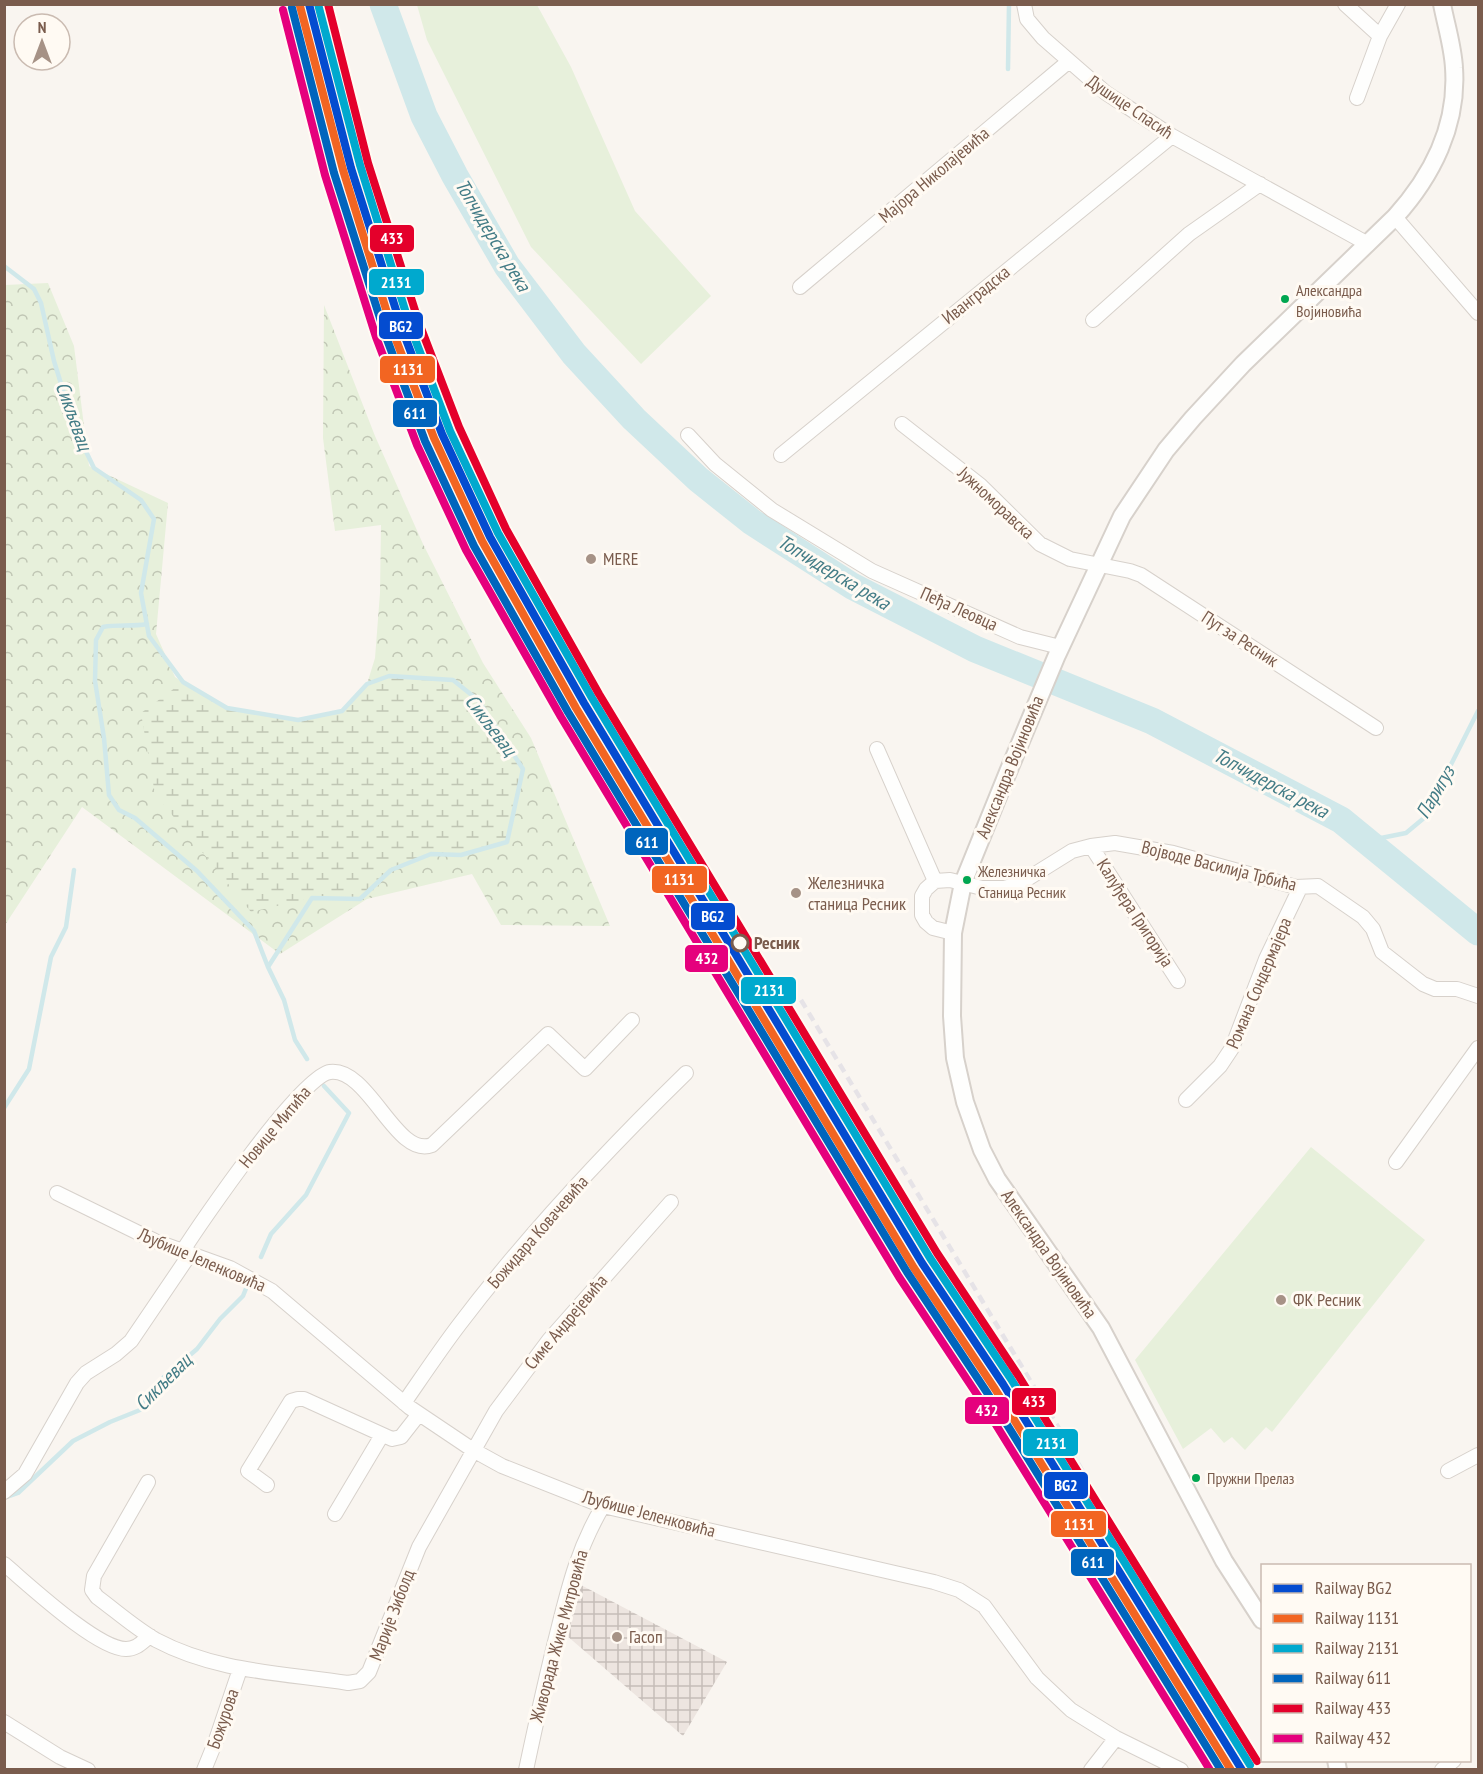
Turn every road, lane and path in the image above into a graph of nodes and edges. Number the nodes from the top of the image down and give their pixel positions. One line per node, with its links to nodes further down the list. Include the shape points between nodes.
1 (1024, 4): 6 (street, Душице Спасић, via 1027,19)
2 (1345, 4): 5 (street)
3 (1398, 4): 5 (street)
4 (1442, 4): 10 (street, Александра Војиновића, via 1454,68 1452,110 1438,156 1412,199)
5 (1380, 36): 7 (street)
6 (1068, 62): 8 (street, Душице Спасић, via 1106,93); 12 (street, Мајора Николајевића)
7 (1357, 98)
8 (1172, 136): 9 (street, Душице Спасић); 17 (street, Иванградска)
9 (1260, 184): 11 (street, Душице Спасић); 14 (street, via 1189,234)
10 (1395, 217): 11 (street, Александра Војиновића); 13 (street)
11 (1368, 244): 18 (street, Александра Војиновића, via 1243,364 1193,418 1145,480)
12 (800, 287)
13 (1479, 314)
14 (1093, 320)
15 (902, 424): 18 (street, Јужноморавска, via 980,485 1040,544 1070,559)
16 (688, 435): 19 (street, Пеђа Леовца, via 715,464 772,510 872,571)
17 (781, 455)
18 (1098, 566): 19 (street, Александра Војиновића); 20 (street, Пут за Ресник, via 1141,575)
19 (1059, 651): 24 (street, Александра Војиновића)
20 (1376, 728)
21 (877, 749): 23 (street)
22 (1091, 846): 24 (street, Војводе Василија Трбића, via 1072,851 1018,884 982,888); 25 (street, Војводе Василија Трбића, via 1115,843 1145,847); 27 (street, Калуђера Григорија)
23 (935, 881): 24 (street, Војводе Василија Трбића); 26 (street, via 921,896 922,915 933,928)
24 (963, 883): 26 (street, Александра Војиновића)
25 (1300, 888): 28 (street, Војводе Василија Трбића, via 1318,886 1364,917 1382,952 1428,987 1457,989); 32 (street, Романа Сондермајера, via 1266,959 1232,1048)
26 (953, 933): 49 (street, Александра Војиновића, via 955,1058 982,1150 997,1179 1101,1328 1224,1561)
27 (1178, 981)
28 (1479, 996)
29 (632, 1020): 36 (street, Новице Митића, via 585,1069 548,1034 425,1148 405,1137 346,1076 338,1072 320,1076 261,1141 215,1201)
30 (1479, 1048): 33 (street)
31 (686, 1073): 37 (street, Божидара Ковачевића, via 620,1138 519,1251 459,1324)
32 (1186, 1100)
33 (1396, 1162)
34 (57, 1193): 36 (street, Љубише Јеленковића)
35 (671, 1202): 40 (street, Симе Андрејевића, via 549,1341 496,1411)
36 (186, 1253): 37 (street, Љубише Јеленковића, via 230,1268 272,1291); 45 (street, Новице Митића, via 131,1341 77,1383 25,1474)
37 (404, 1403): 38 (street, Љубише Јеленковића)
38 (419, 1414): 39 (street, via 401,1437); 40 (street, Љубише Јеленковића)
39 (382, 1435): 44 (street, via 304,1399 291,1401 248,1471); 47 (street)
40 (473, 1450): 46 (street, Љубише Јеленковића, via 502,1466); 51 (street, Марије Зиболд, via 419,1547 369,1672 360,1681 348,1683)
41 (1479, 1455): 42 (street)
42 (1448, 1471)
43 (148, 1482): 50 (street, Марије Зиболд, via 92,1582 92,1590)
44 (267, 1485)
45 (4, 1492)
46 (603, 1506): 53 (street, Љубише Јеленковића, via 958,1590 984,1606 1037,1678 1060,1702); 56 (street, Живорада Жике Митровића, via 585,1539 570,1582)
47 (335, 1514)
48 (4, 1564): 50 (street, via 81,1627 114,1647 137,1647)
49 (1261, 1617)
50 (150, 1636): 51 (street, Марије Зиболд, via 199,1658)
51 (240, 1669): 55 (street, Божурова)
52 (4, 1722): 54 (street)
53 (1116, 1738): 57 (street); 58 (street, Љубише Јеленковића)
54 (88, 1770)
55 (204, 1770)
56 (526, 1770)
57 (1091, 1770)
58 (1181, 1770)

